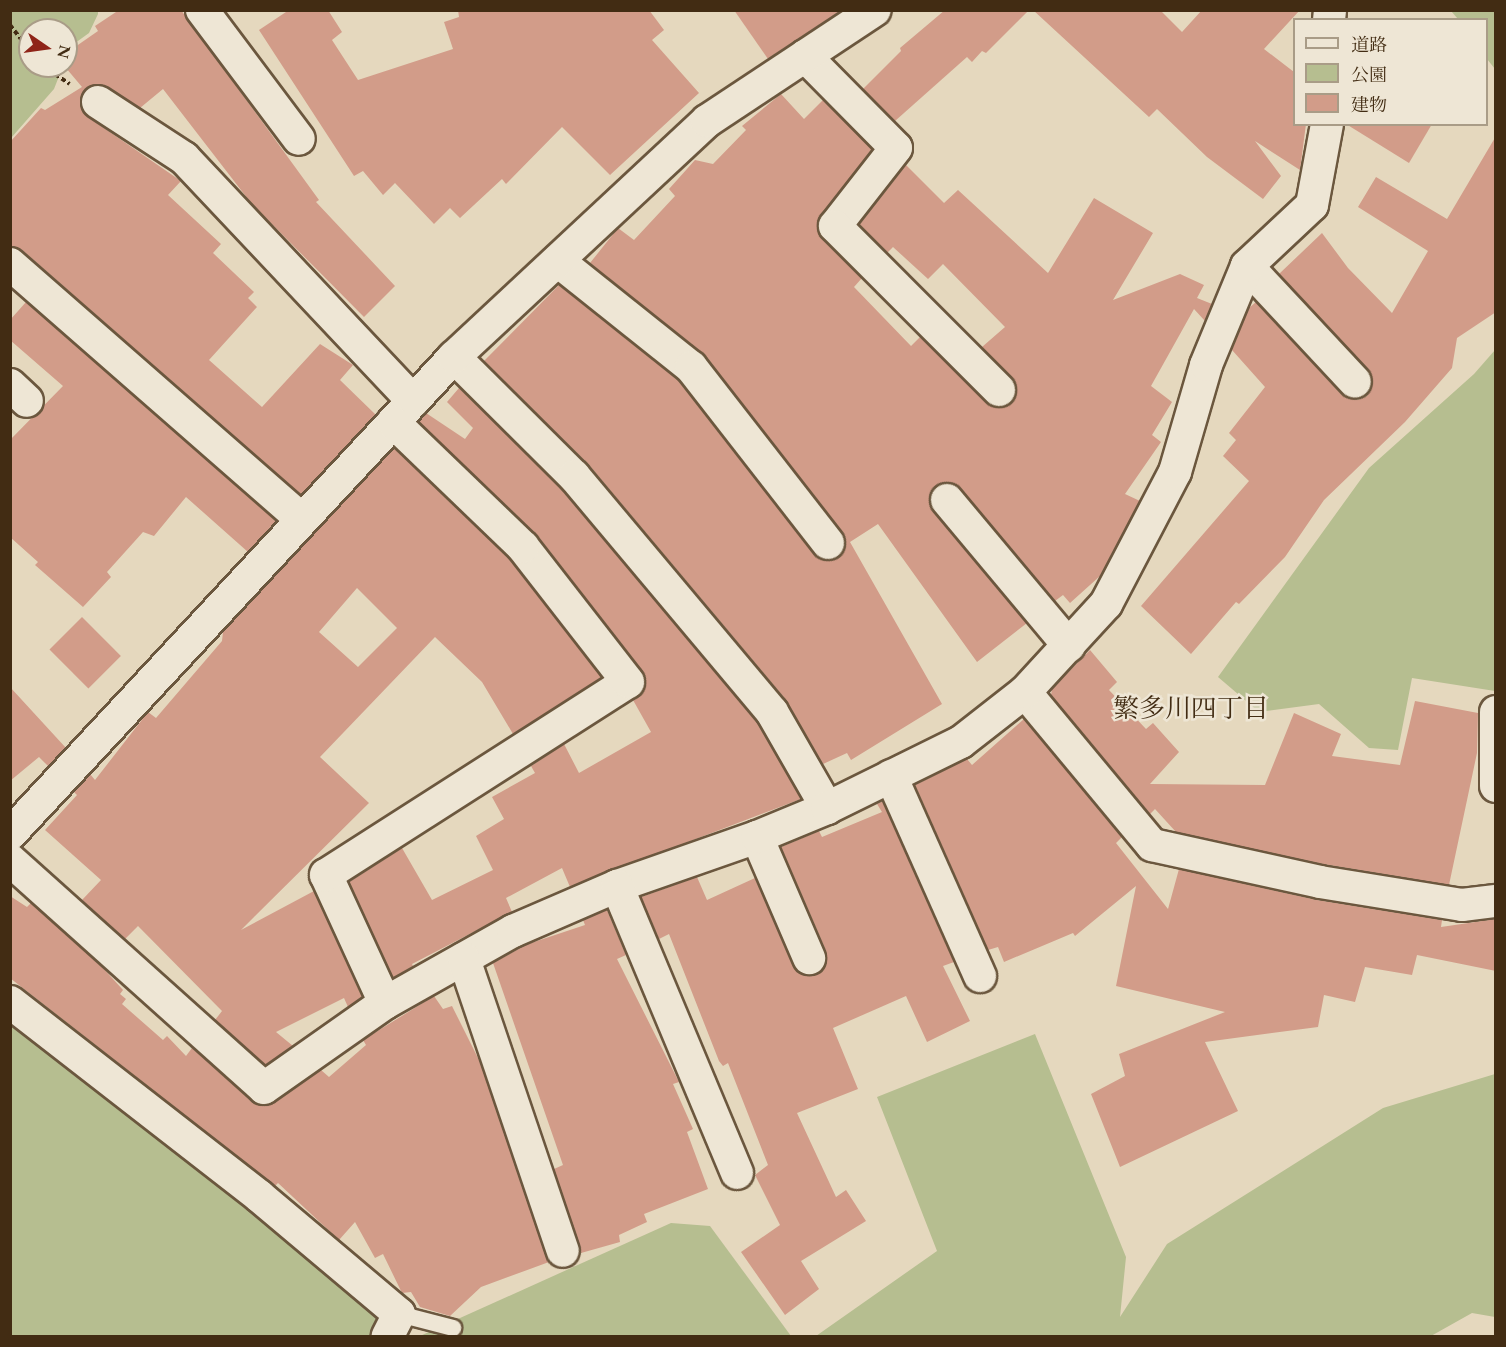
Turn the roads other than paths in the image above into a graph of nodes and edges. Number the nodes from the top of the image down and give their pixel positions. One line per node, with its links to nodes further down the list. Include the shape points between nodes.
1 (202, 10): 6 (street)
2 (875, 10): 3 (street)
3 (805, 56): 7 (street, via 707,121); 12 (street, via 896,148 835,226)
4 (98, 102): 13 (street, via 184,158)
5 (1328, 126): 9 (street, via 1312,206)
6 (299, 139)
7 (558, 261): 10 (street); 16 (street, via 691,367)
8 (10, 264): 15 (street)
9 (1247, 266): 11 (street); 17 (street, via 1206,365 1175,472 1106,604)
10 (454, 357): 13 (street); 22 (street, via 574,476 772,712)
11 (1355, 382)
12 (999, 390)
13 (403, 411): 15 (street); 32 (street, via 523,547 628,682 326,875)
14 (947, 500): 17 (street)
15 (302, 520): 23 (street)
16 (828, 543)
17 (1069, 646): 18 (street)
18 (1025, 692): 20 (street, via 961,742); 27 (street, via 1152,845 1320,882 1462,905)
19 (1496, 712): 21 (street)
20 (891, 776): 22 (street); 30 (street)
21 (1496, 786)
22 (827, 808): 24 (street)
23 (10, 834)
24 (757, 837): 26 (street); 28 (street)
25 (10, 860): 32 (street, via 264,1088)
26 (616, 886): 29 (street, via 513,931); 33 (street)
27 (1496, 901)
28 (809, 958)
29 (464, 959): 32 (street); 34 (street)
30 (980, 976)
31 (10, 1002): 35 (street, via 259,1196)
32 (385, 1004)
33 (737, 1173)
34 (563, 1251)
35 (394, 1325): 36 (lane)
36 (453, 1328)

